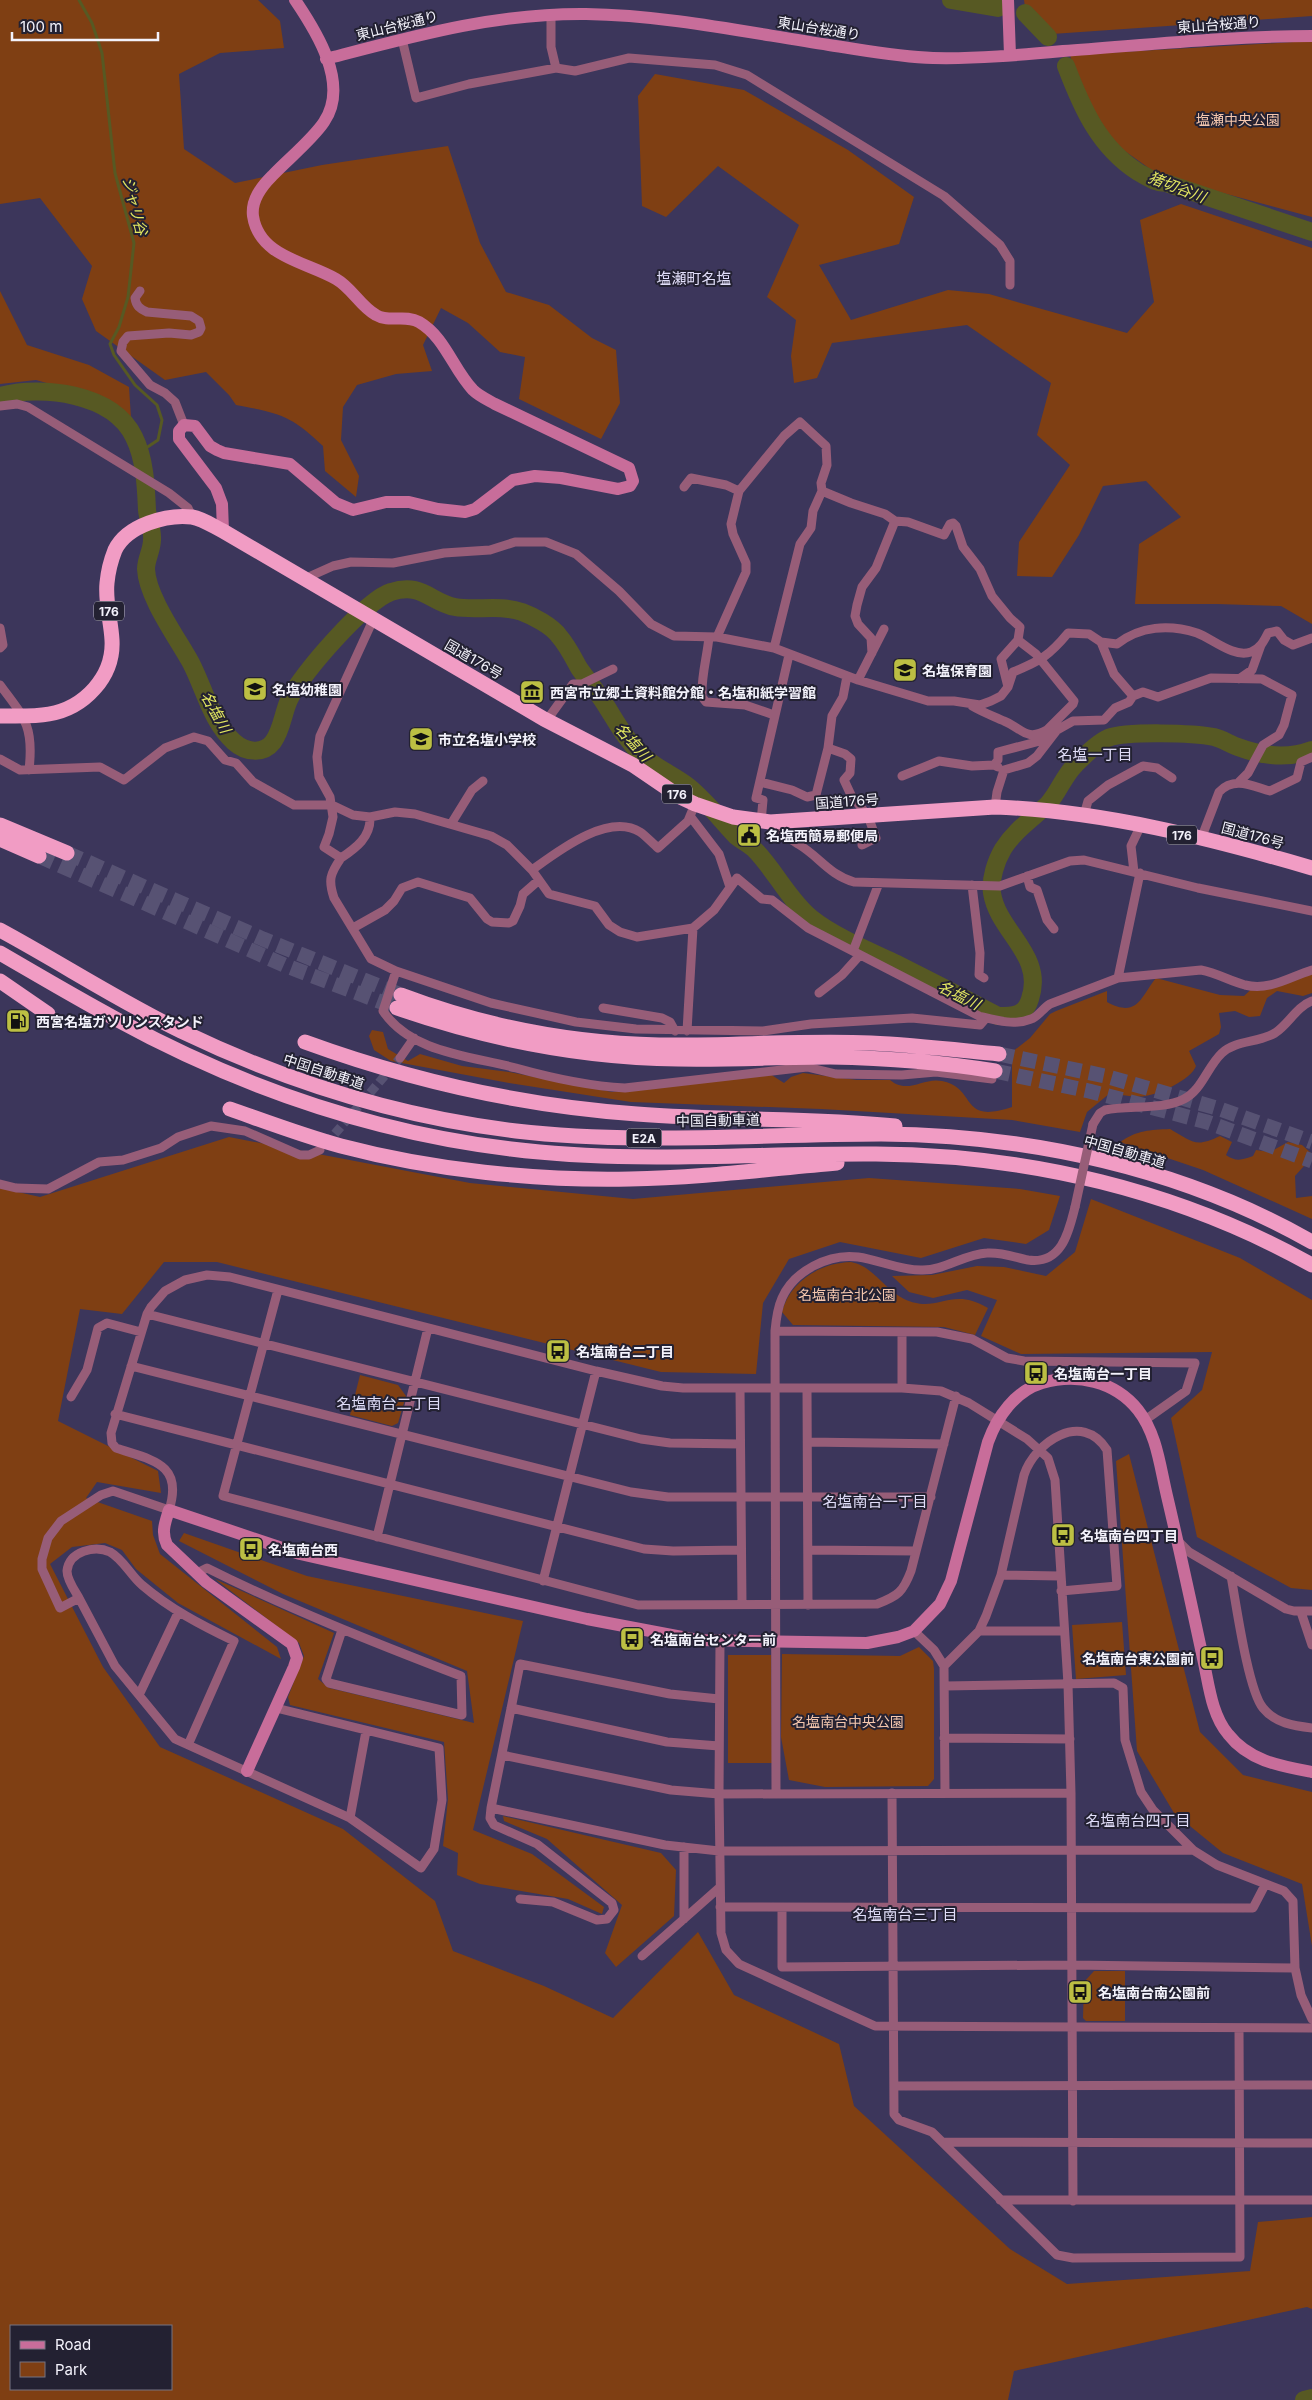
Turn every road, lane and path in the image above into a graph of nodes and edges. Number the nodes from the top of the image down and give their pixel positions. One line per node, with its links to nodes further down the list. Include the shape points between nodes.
1 (295, 0): 7 (street, via 318,38)
2 (1008, 0): 6 (street)
3 (551, 15): 5 (street, 東山台桜通り, via 492,19); 6 (street, 東山台桜通り, via 624,16 869,52 932,58); 8 (street, via 551,47)
4 (1312, 36): 6 (street, 東山台桜通り, via 1259,36)
5 (402, 39): 7 (street, 東山台桜通り); 8 (street, via 416,98 469,84)
6 (1010, 55)
7 (326, 59): 12 (street, via 333,82 327,117 262,187 253,205 257,229 275,250 288,259 336,279 376,315 419,322 431,331 474,391 630,468 633,481 630,486 618,489 535,476 513,480 475,509 464,512 409,502 386,502 353,510 336,503 290,464 224,453 210,446 195,426)
8 (556, 68): 9 (street, via 575,71 629,58 715,65 747,75 944,196 1000,245 1010,261)
9 (1010, 285)
10 (140, 291): 12 (street, via 135,298 141,309 191,316 199,321 199,332 191,335 128,336 121,347 150,385 175,402)
11 (0, 406): 16 (street, via 16,404 28,407 169,493 188,508)
12 (184, 425): 18 (street, via 179,431 180,439 216,488 222,504)
13 (684, 487): 14 (street, via 691,478 726,485)
14 (738, 491): 15 (street, via 784,436 800,422 826,446 827,465); 23 (street, via 731,524 746,563 746,572)
15 (822, 491): 17 (street, via 885,514); 29 (street, via 813,511 811,528 800,544)
16 (192, 517): 18 (highway, 国道176号 / 176); 43 (highway, 国道176号 / 176, via 159,520 128,534 116,548 107,584 112,649 102,680 76,705 49,714)
17 (895, 521): 25 (street, via 908,522 944,535 953,523 992,596 1020,627); 30 (street, via 876,568 862,587 857,605 858,624 871,638)
18 (223, 531): 19 (highway, 国道176号 / 176)
19 (304, 580): 20 (highway, 国道176号 / 176); 23 (street, via 333,566 351,562 393,564 444,553 490,550 515,542 546,542 576,554 651,624 674,636)
20 (367, 617): 44 (highway, 国道176号 / 176); 57 (street, via 320,736 319,777)
21 (0, 628): 28 (street)
22 (884, 629): 30 (street)
23 (713, 637): 29 (street); 41 (street, via 701,678 702,697 706,702 745,705)
24 (1312, 638): 27 (street, via 1294,645 1277,631 1268,633)
25 (1018, 640): 32 (street); 38 (street, via 1001,659)
26 (1101, 642): 27 (street, via 1117,644 1144,629 1173,628 1198,633 1234,652 1250,653); 32 (street, via 1089,634 1068,634); 39 (street, via 1114,674)
27 (1261, 645): 35 (street, via 1252,670)
28 (0, 648)
29 (774, 648): 31 (street)
30 (872, 653): 36 (street)
31 (789, 655): 34 (street); 41 (street)
32 (1040, 661): 38 (street, via 1014,672); 45 (street, via 1074,701 1062,718)
33 (613, 669): 44 (street, via 582,684 573,684)
34 (847, 676): 36 (street); 46 (street, via 843,698 832,716)
35 (1239, 679): 39 (street, via 1203,680 1158,696 1143,692); 56 (street, via 1262,679 1292,695 1279,735 1263,745)
36 (858, 680): 40 (street, via 928,701)
37 (0, 685): 43 (street)
38 (1008, 687): 40 (street, via 991,701 980,705)
39 (1133, 696): 51 (street, via 1104,720 1080,720 1057,730 1028,763)
40 (967, 703): 45 (street, via 1006,721 1023,733 1040,734)
41 (774, 715): 55 (street)
42 (0, 716): 43 (highway, 国道176号 / 176)
43 (24, 716): 50 (street, via 32,746)
44 (547, 720): 59 (highway, 国道176号 / 176, via 633,765 680,796)
45 (1047, 730): 49 (street, via 1040,741 998,752)
46 (828, 748): 55 (street, via 816,795 812,798); 61 (street, via 851,759 850,773 844,780 850,795)
47 (1312, 757): 56 (street, via 1301,762 1296,778 1270,791)
48 (0, 760): 50 (street, via 20,770)
49 (994, 765): 51 (street); 52 (street, via 972,766 939,761)
50 (29, 770): 57 (street, via 100,767 124,780 165,748 194,737 208,741 225,760 236,763 254,782 294,805)
51 (1004, 770): 58 (street)
52 (902, 776)
53 (1172, 778): 60 (street, via 1157,768 1142,766 1108,785 1088,801)
54 (483, 782): 64 (street, via 466,797)
55 (760, 782): 63 (street, via 756,798 763,800)
56 (1239, 782): 68 (street, via 1219,792)
57 (332, 805): 62 (street, via 353,816); 72 (street, via 333,817 324,847)
58 (995, 807): 60 (highway, 国道176号 / 176); 61 (highway, 国道176号 / 176)
59 (692, 810): 63 (highway, 国道176号 / 176); 74 (street, via 688,821 658,848 639,831 610,828 584,835); 80 (street, via 719,854)
60 (1084, 815): 66 (highway, 国道176号 / 176)
61 (868, 816): 63 (highway, 国道176号 / 176); 69 (street, via 876,838)
62 (370, 817): 64 (street, via 396,812); 72 (street, via 369,830 364,838)
63 (766, 822): 78 (street, via 841,878)
64 (451, 824): 74 (street, via 499,840)
65 (0, 825): 70 (highway)
66 (1140, 825): 68 (highway, 国道176号 / 176); 75 (street, via 1131,846)
67 (0, 839): 71 (highway)
68 (1201, 839): 73 (highway, 国道176号 / 176)
69 (862, 845)
70 (67, 853)
71 (39, 856)
72 (341, 858): 82 (street, via 331,872 331,888)
73 (1312, 868)
74 (532, 870): 77 (street)
75 (1137, 873): 76 (street, via 1084,860 1070,861); 81 (street); 91 (street)
76 (1027, 876): 79 (street, via 1000,886); 84 (street, via 1030,888 1037,890 1047,920)
77 (539, 880): 82 (street, via 524,894 513,921 509,923 487,919 470,898 418,882 402,888 385,910); 83 (street, via 549,894 595,906 609,925 620,932 637,937)
78 (879, 883): 79 (street); 87 (street)
79 (972, 885): 90 (street, via 980,975)
80 (730, 888): 83 (street, via 714,910); 87 (street, via 737,878 762,899 772,900 808,928)
81 (1312, 911)
82 (353, 928): 89 (street, via 371,959)
83 (693, 928): 99 (street)
84 (1054, 929)
85 (0, 930): 107 (highway, 中国自動車道 / E2A, via 126,1002 230,1053 346,1096 444,1120 516,1131 584,1136 886,1134 1010,1143)
86 (0, 953): 108 (highway, E2A, via 115,1019 223,1071 310,1105 395,1130 450,1141 580,1156)
87 (857, 953): 93 (street, via 842,975); 97 (street)
88 (1312, 970): 91 (street, via 1273,985 1258,987 1201,970)
89 (396, 971): 98 (street, via 491,1003 576,1022); 100 (street, via 383,1011 394,1025)
90 (984, 978)
91 (1118, 978): 97 (street, via 1050,1004 1033,1019 1010,1022)
92 (0, 981): 96 (highway)
93 (819, 993)
94 (1312, 1001): 115 (street, bridge, via 1301,1007 1275,1033 1224,1051 1197,1090 1182,1101 1100,1113 1093,1124 1067,1237 1052,1256 1030,1260 1003,1253 983,1253 931,1270 855,1256 824,1261 804,1271 782,1296)
95 (603, 1008): 98 (street, via 662,1018 670,1022)
96 (48, 1014)
97 (986, 1018): 99 (street, via 980,1025 912,1018 811,1024 763,1031)
98 (675, 1031): 99 (street)
99 (687, 1031)
100 (414, 1038): 103 (street); 104 (street, via 462,1056 597,1086 625,1088 807,1067 836,1074 936,1072)
101 (306, 1042): 107 (highway, via 378,1067 442,1084 580,1108 636,1114 889,1125 1017,1140)
102 (999, 1054): 104 (highway, via 870,1043 658,1045 598,1041 516,1029 399,1001 433,1021 514,1041 598,1054 678,1059 893,1059 943,1063)
103 (400, 1058)
104 (993, 1075)
105 (230, 1109): 108 (highway, via 342,1146 458,1169 517,1176 629,1179 694,1176)
106 (320, 1150): 109 (street, via 300,1155 245,1131 211,1126 178,1137 161,1148 123,1160 99,1162 48,1189)
107 (1068, 1153): 110 (highway, 中国自動車道 / E2A, via 1187,1186 1246,1209)
108 (946, 1156): 111 (highway, E2A, via 1007,1162 1122,1186 1237,1227)
109 (0, 1184)
110 (1312, 1242)
111 (1312, 1265)
112 (278, 1290): 113 (street, via 222,1276 191,1277 165,1290); 114 (street); 118 (street)
113 (147, 1314): 116 (street); 118 (street)
114 (428, 1328): 120 (street); 121 (street)
115 (775, 1331): 117 (street); 125 (street)
116 (141, 1332): 119 (street); 127 (street, via 107,1323 98,1328 87,1370)
117 (902, 1332): 124 (street); 131 (street, via 959,1336 983,1343 1007,1358 1024,1361 1194,1363 1186,1391)
118 (264, 1344): 121 (street); 128 (street)
119 (131, 1366): 128 (street); 129 (street)
120 (596, 1371): 122 (street, via 662,1386); 132 (street)
121 (415, 1383): 132 (street); 133 (street)
122 (740, 1388): 125 (street); 135 (street)
123 (807, 1388): 124 (street); 125 (street); 134 (street)
124 (902, 1388): 126 (street, via 932,1389)
125 (775, 1389): 143 (street)
126 (956, 1396): 130 (street); 136 (street)
127 (72, 1397)
128 (250, 1398): 133 (street); 137 (street)
129 (115, 1414): 137 (street); 145 (street, via 111,1433 116,1448 162,1465 170,1474 174,1496)
130 (998, 1420): 131 (street, via 1016,1398 1038,1385 1077,1378 1103,1384 1128,1399); 138 (street); 166 (street, via 986,1448 948,1590 933,1613)
131 (1145, 1420): 148 (street, via 1153,1435)
132 (582, 1425): 135 (street, via 670,1443); 139 (street)
133 (402, 1436): 139 (street); 140 (street)
134 (808, 1442): 136 (street); 144 (street)
135 (740, 1444): 142 (street)
136 (944, 1444): 141 (street)
137 (237, 1446): 140 (street); 147 (street, via 223,1496)
138 (1040, 1450): 153 (street, via 1028,1463 1024,1475); 154 (street, via 1051,1463 1054,1474); 157 (street, via 1059,1436 1074,1430 1086,1431 1103,1444 1109,1457 1117,1586)
139 (568, 1477): 142 (street, via 668,1497); 146 (street)
140 (389, 1484): 146 (street); 147 (street)
141 (931, 1496): 144 (street); 151 (street)
142 (740, 1498): 143 (street); 149 (street)
143 (775, 1498): 144 (street); 160 (street)
144 (808, 1498): 150 (street)
145 (169, 1510): 152 (street, via 163,1538); 158 (street, via 113,1491 101,1495 61,1521 48,1538 42,1569 60,1608); 169 (street, via 300,1554 587,1619)
146 (556, 1528): 149 (street, via 644,1549 673,1552); 156 (street)
147 (377, 1537): 156 (street)
148 (1178, 1541): 155 (street, via 1189,1552); 187 (street, via 1213,1702 1228,1734 1258,1759)
149 (741, 1550): 159 (street)
150 (808, 1550): 151 (street); 161 (street)
151 (916, 1551): 161 (street, via 904,1589 890,1599 877,1604)
152 (197, 1573): 165 (street, via 207,1568); 177 (street, via 292,1644 297,1658)
153 (1001, 1576): 154 (street); 167 (street)
154 (1060, 1576): 157 (street)
155 (1231, 1576): 163 (street, via 1286,1609); 179 (street, via 1253,1685 1262,1707 1287,1724)
156 (543, 1581): 159 (street, via 638,1605)
157 (1061, 1591): 168 (street)
158 (79, 1598): 164 (street, via 69,1580 70,1562 85,1550 102,1550 118,1558 141,1584); 175 (street, via 115,1666)
159 (742, 1604): 160 (street)
160 (775, 1605): 161 (street); 170 (street)
161 (808, 1605)
162 (1312, 1611): 163 (street)
163 (1302, 1612): 171 (street)
164 (178, 1613): 175 (street); 183 (street, via 234,1642)
165 (342, 1630): 165 (street, via 461,1676 462,1715 329,1683 326,1679)
166 (914, 1631): 170 (street, via 867,1643); 172 (street, via 934,1650)
167 (979, 1631): 168 (street); 172 (street)
168 (1064, 1631): 173 (street)
169 (720, 1642): 170 (street); 176 (street)
170 (774, 1643): 188 (street)
171 (1312, 1645)
172 (944, 1666): 174 (street)
173 (1068, 1684): 174 (street); 182 (street); 197 (street, via 1114,1683 1122,1688 1125,1740 1141,1792 1169,1829)
174 (945, 1686): 181 (street)
175 (140, 1695): 183 (street, via 175,1739)
176 (719, 1698): 178 (street, via 670,1694 520,1664); 184 (street)
177 (276, 1708): 180 (street); 186 (street)
178 (511, 1708): 184 (street, via 667,1742); 185 (street)
179 (1312, 1728)
180 (366, 1731): 194 (street); 194 (street, via 439,1748 442,1800 434,1849 421,1868)
181 (944, 1738): 182 (street); 190 (street)
182 (1070, 1739): 191 (street)
183 (188, 1744): 186 (street)
184 (719, 1746): 192 (street)
185 (502, 1755): 192 (street, via 671,1790); 193 (street)
186 (247, 1771): 194 (street)
187 (1312, 1772)
188 (776, 1793): 189 (street); 192 (street)
189 (892, 1793): 190 (street); 199 (street)
190 (945, 1793): 191 (street)
191 (1071, 1793): 196 (street)
192 (719, 1794): 198 (street)
193 (491, 1808): 195 (street); 202 (street, via 490,1818 494,1825 552,1854 612,1903 614,1910 607,1919 597,1920 553,1902)
194 (350, 1818)
195 (684, 1847): 198 (street); 207 (street)
196 (1072, 1850): 197 (street); 199 (street); 206 (street)
197 (1193, 1850): 200 (street, via 1217,1865)
198 (719, 1851): 199 (street); 201 (street)
199 (892, 1851): 205 (street)
200 (1265, 1885): 206 (street, via 1253,1908); 211 (street, via 1284,1891 1293,1901)
201 (720, 1887): 203 (street); 207 (street)
202 (520, 1899)
203 (720, 1907): 204 (street); 214 (street, via 722,1941 732,1958 740,1964 862,2022)
204 (782, 1908): 205 (street); 210 (street, via 782,1967)
205 (893, 1909): 206 (street); 210 (street)
206 (1072, 1909): 209 (street)
207 (684, 1919): 208 (street)
208 (642, 1956)
209 (1072, 1965): 210 (street); 211 (street); 213 (street)
210 (893, 1966): 214 (street)
211 (1295, 1968): 212 (street, via 1301,1995)
212 (1312, 2019)
213 (1072, 2027): 214 (street); 215 (street); 217 (street)
214 (893, 2028): 219 (street)
215 (1239, 2028): 216 (street); 220 (street)
216 (1312, 2028)
217 (1072, 2085): 219 (street); 220 (street); 222 (street)
218 (1312, 2085): 220 (street)
219 (895, 2086): 221 (street, via 896,2118 925,2128)
220 (1240, 2086): 223 (street)
221 (943, 2142): 222 (street); 225 (street)
222 (1073, 2143): 223 (street); 228 (street)
223 (1240, 2143): 224 (street); 226 (street)
224 (1312, 2143)
225 (1000, 2200): 226 (street, via 1051,2250 1065,2258 1073,2258 1240,2257); 228 (street)
226 (1240, 2200): 227 (street); 228 (street)
227 (1312, 2200)
228 (1074, 2201)

